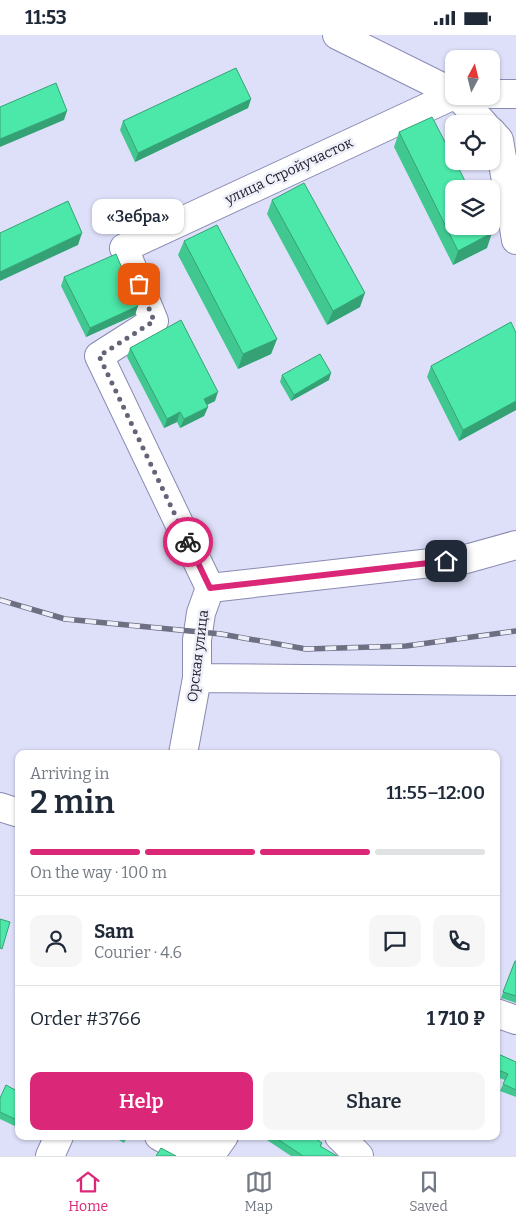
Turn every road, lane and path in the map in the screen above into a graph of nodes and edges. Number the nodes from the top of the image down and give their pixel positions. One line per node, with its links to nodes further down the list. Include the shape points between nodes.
1 (337, 35): 2 (street)
2 (445, 89)
3 (500, 94): 4 (street)
4 (516, 94)
5 (445, 98): 11 (street, улица Стройучасток, via 124,248 154,321 99,356)
6 (466, 105): 7 (street)
7 (476, 115)
8 (500, 140): 9 (street)
9 (516, 240)
10 (516, 545): 11 (street, via 466,559)
11 (210, 588): 12 (street, Орская улица, via 201,613)
12 (197, 678): 13 (street); 14 (street, Орская улица)
13 (516, 681)
14 (184, 750)
15 (0, 807): 16 (street)
16 (15, 812)
17 (500, 1014): 18 (street)
18 (516, 1020)
19 (57, 1140): 23 (street)
20 (166, 1140): 21 (street, via 176,1146 217,1146)
21 (221, 1140)
22 (343, 1140): 24 (street)
23 (50, 1156)
24 (359, 1156)

